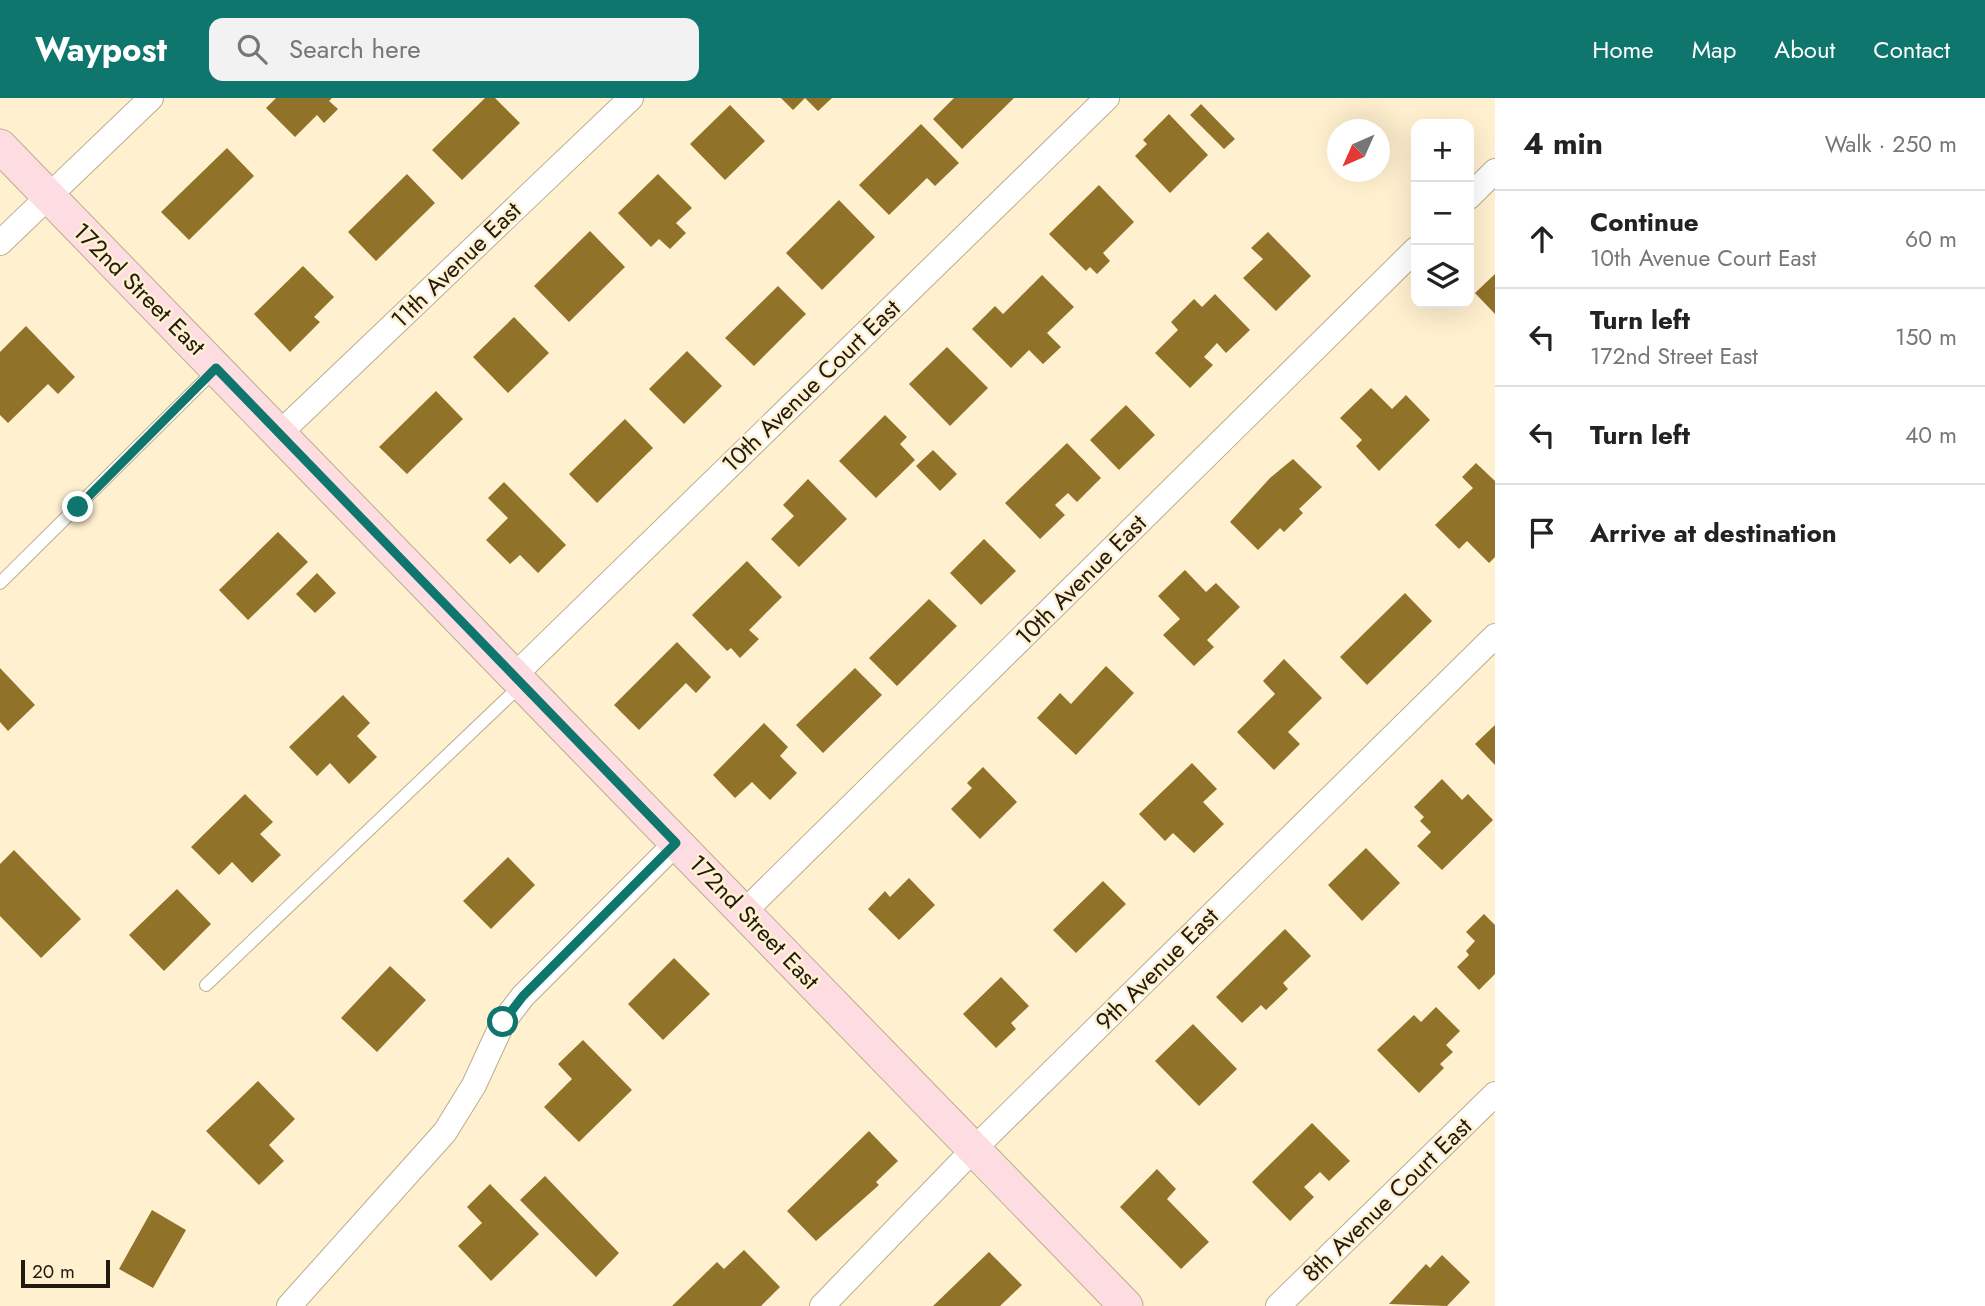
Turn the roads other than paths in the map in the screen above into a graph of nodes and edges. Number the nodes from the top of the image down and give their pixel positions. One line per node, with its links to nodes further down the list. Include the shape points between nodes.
1 (151, 98): 7 (street)
2 (631, 98): 11 (street, 11th Avenue East)
3 (1107, 98): 14 (street, 10th Avenue Court East)
4 (0, 146): 7 (street, 172nd Street East)
5 (1495, 171): 6 (street)
6 (1474, 192)
7 (48, 196): 8 (street); 10 (street, 172nd Street East)
8 (0, 243)
9 (1411, 254): 16 (street, 10th Avenue East)
10 (216, 368): 11 (street, 172nd Street East); 12 (lane)
11 (281, 432): 14 (street, 172nd Street East)
12 (0, 583)
13 (1495, 636): 19 (street, 9th Avenue East)
14 (520, 678): 15 (street, 172nd Street East); 17 (lane)
15 (676, 843): 16 (street, 172nd Street East); 20 (street, via 523,996 503,1022 474,1085 445,1132)
16 (745, 911): 19 (street, 172nd Street East)
17 (206, 985)
18 (1495, 1094): 23 (street, 8th Avenue Court East)
19 (974, 1149): 21 (street, 9th Avenue East); 22 (street, 172nd Street East)
20 (289, 1306)
21 (822, 1306)
22 (1126, 1306)
23 (1278, 1306)

